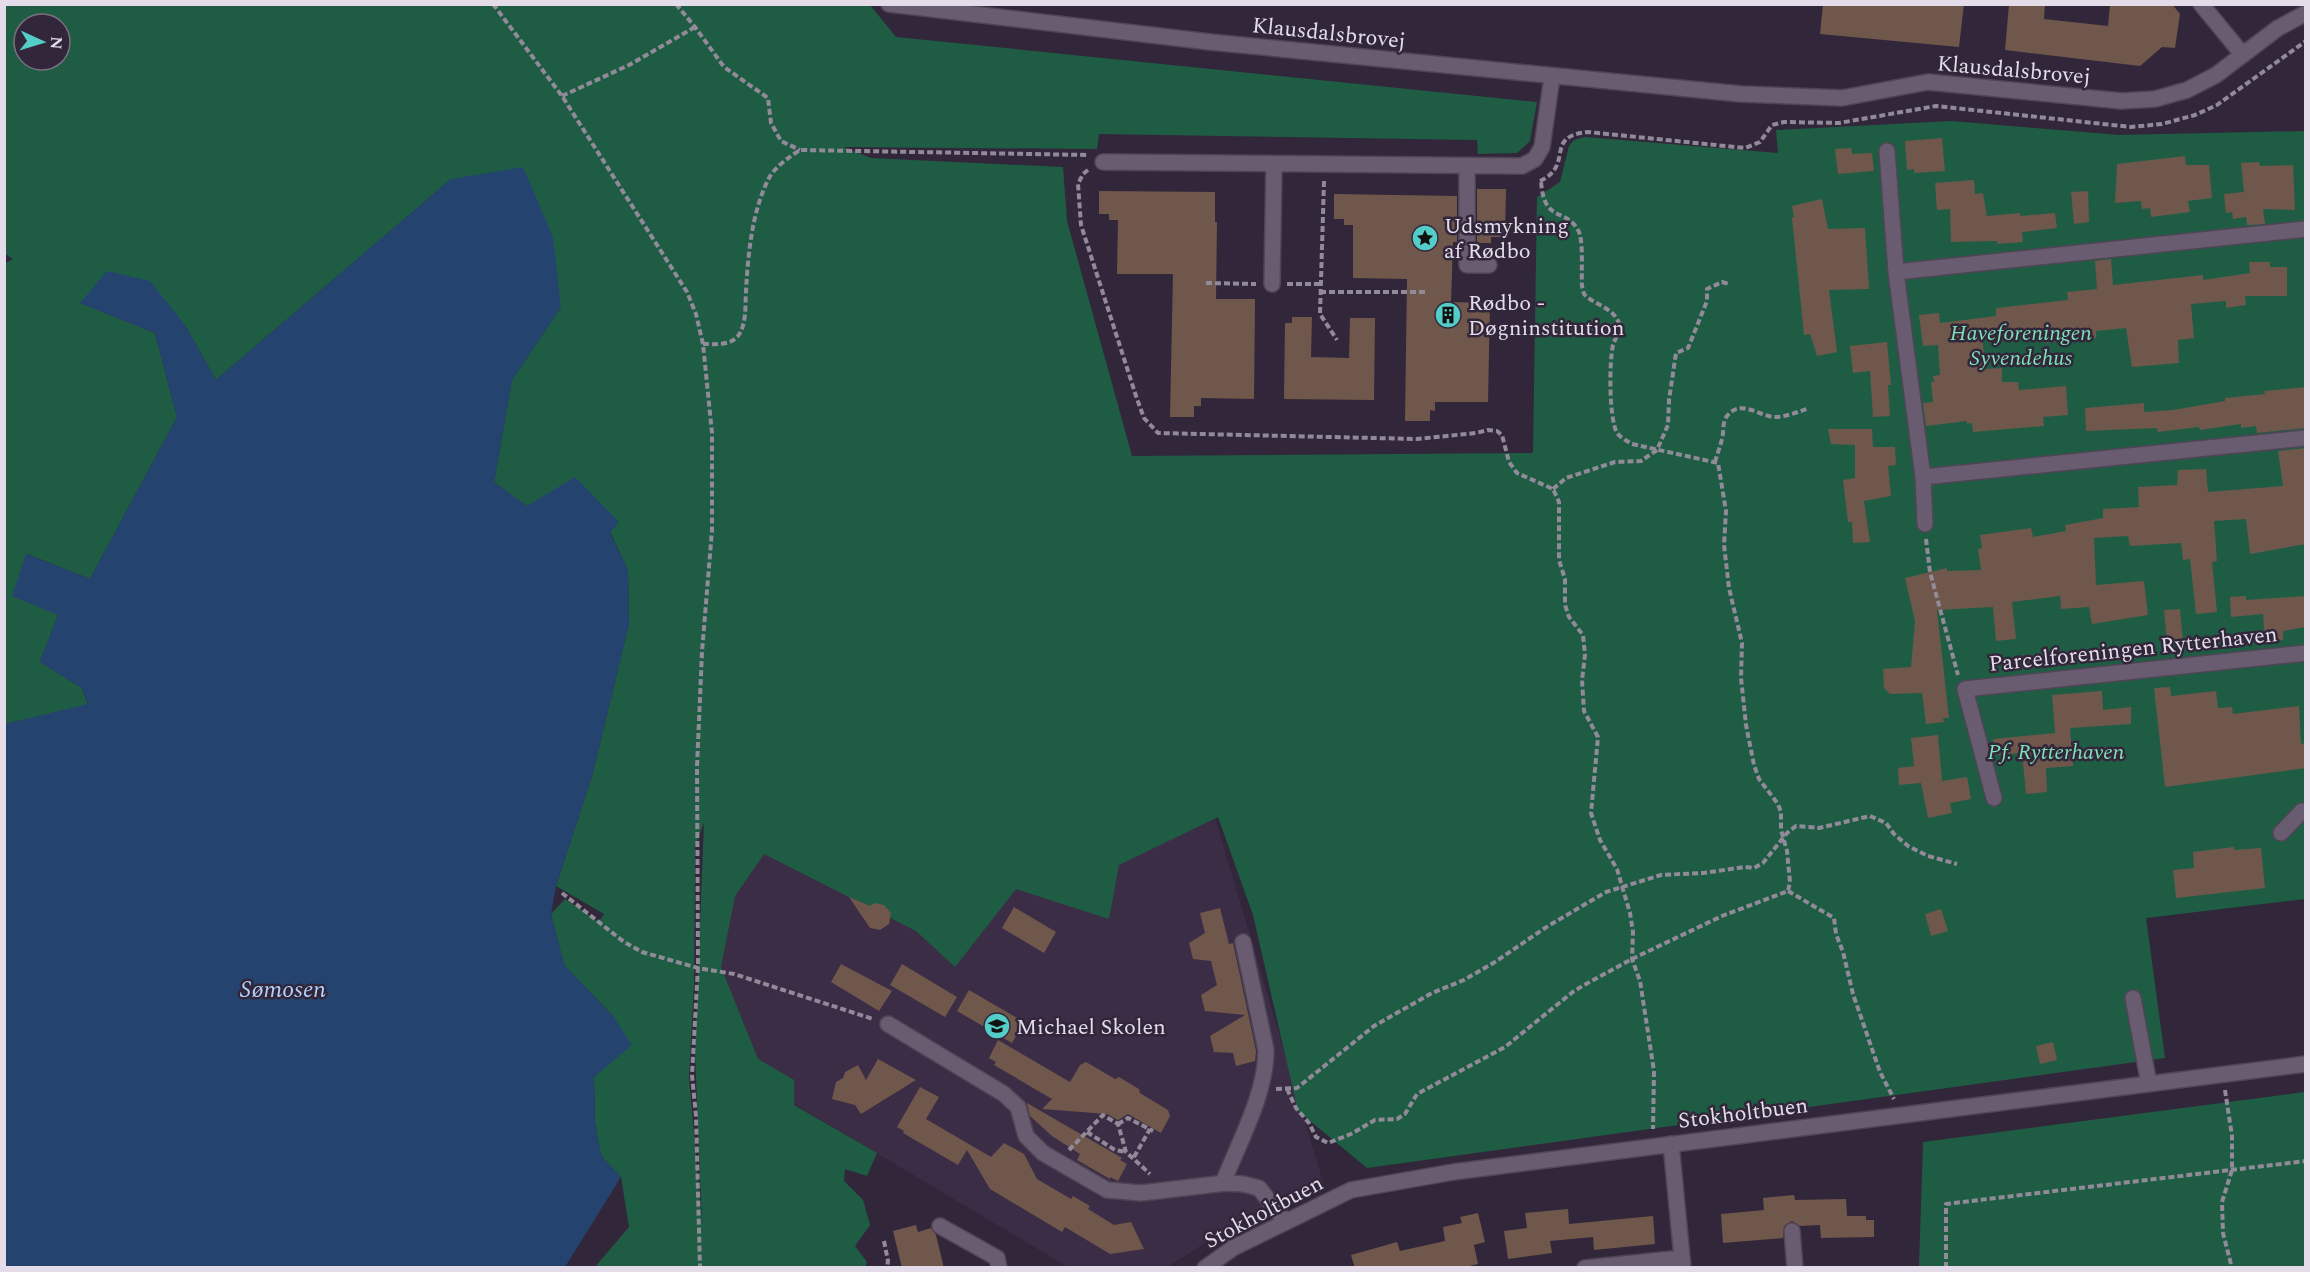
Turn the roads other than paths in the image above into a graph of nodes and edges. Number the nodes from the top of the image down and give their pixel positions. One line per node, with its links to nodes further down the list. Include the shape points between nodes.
1 (889, 4): 5 (street, Klausdalsbrovej, via 1187,40)
2 (2201, 4): 4 (street)
3 (2306, 13): 4 (street, Klausdalsbrovej, via 2278,28)
4 (2243, 55): 5 (street, Klausdalsbrovej, via 2187,90 2155,99 2122,101 1928,82 1842,98 1741,94)
5 (1552, 77): 9 (street, via 1542,147 1535,159 1522,166)
6 (1887, 151): 12 (street)
7 (1103, 162): 8 (street)
8 (1274, 164): 9 (street); 13 (street)
9 (1467, 166): 11 (street, via 1467,265)
10 (2306, 229): 12 (street)
11 (1489, 265)
12 (1896, 272): 15 (street)
13 (1272, 284)
14 (2306, 438): 15 (street)
15 (1923, 477): 16 (street)
16 (1925, 524)
17 (2306, 653): 18 (street, Parcelforeningen Rytterhaven, via 1965,689)
18 (1994, 798)
19 (2306, 812): 20 (street, via 2301,811)
20 (2281, 833)
21 (1243, 942): 27 (street, via 1266,1065 1261,1089)
22 (2133, 998): 25 (street)
23 (888, 1024): 27 (street, via 1004,1094 1018,1107 1026,1136 1043,1153 1107,1190 1141,1193)
24 (2306, 1064): 25 (street, Stokholtbuen)
25 (2149, 1084): 26 (street, Stokholtbuen)
26 (1671, 1143): 28 (street, Stokholtbuen, via 1351,1190); 31 (street)
27 (1223, 1183): 28 (street, via 1259,1188)
28 (1285, 1221): 33 (street, Stokholtbuen, via 1233,1248)
29 (940, 1226): 32 (street, via 997,1258)
30 (1792, 1231): 35 (street)
31 (1682, 1263): 34 (street)
32 (999, 1268)
33 (1205, 1268)
34 (1585, 1268)
35 (1795, 1268)

